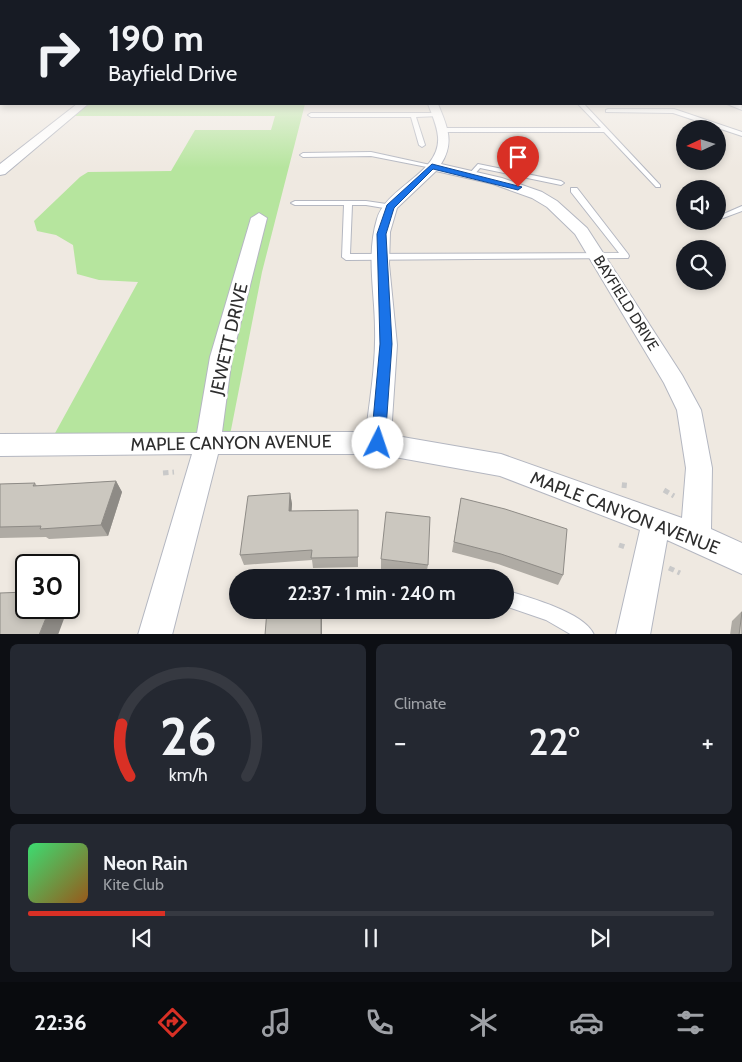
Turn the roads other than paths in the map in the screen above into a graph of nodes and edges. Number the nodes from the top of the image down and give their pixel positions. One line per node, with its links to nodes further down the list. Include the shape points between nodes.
1 (77, 109): 12 (street)
2 (585, 109): 7 (lane)
3 (608, 111): 8 (lane, via 674,111)
4 (312, 115): 5 (lane)
5 (413, 115): 6 (lane); 9 (lane)
6 (437, 116): 7 (lane); 11 (street, via 444,144)
7 (606, 130): 15 (lane)
8 (742, 134)
9 (422, 145)
10 (303, 155): 11 (lane, via 371,154)
11 (432, 166): 13 (street, BAYFIELD DRIVE); 19 (street)
12 (0, 171)
13 (471, 175): 14 (lane, via 478,166); 23 (street, BAYFIELD DRIVE, via 518,187 552,204 581,231)
14 (561, 183)
15 (658, 186)
16 (574, 190): 23 (lane, via 625,256)
17 (295, 203): 18 (lane)
18 (348, 203): 19 (lane); 24 (lane, via 346,257)
19 (390, 207): 24 (street, via 381,234)
20 (742, 208): 21 (lane)
21 (726, 215)
22 (259, 218): 25 (street, JEWETT DRIVE, via 220,357)
23 (597, 256): 24 (lane); 29 (street, BAYFIELD DRIVE, via 688,410 699,468)
24 (381, 257): 26 (street, via 386,344)
25 (208, 442): 26 (street, MAPLE CANYON AVENUE); 27 (street, MAPLE CANYON AVENUE); 32 (street, JEWETT DRIVE)
26 (378, 443): 28 (street, MAPLE CANYON AVENUE, via 501,465)
27 (0, 445)
28 (656, 522): 29 (street, MAPLE CANYON AVENUE); 34 (street)
29 (696, 537): 30 (street, MAPLE CANYON AVENUE)
30 (742, 559)
31 (514, 601): 33 (lane, via 563,618)
32 (155, 634)
33 (586, 634)
34 (634, 634)

